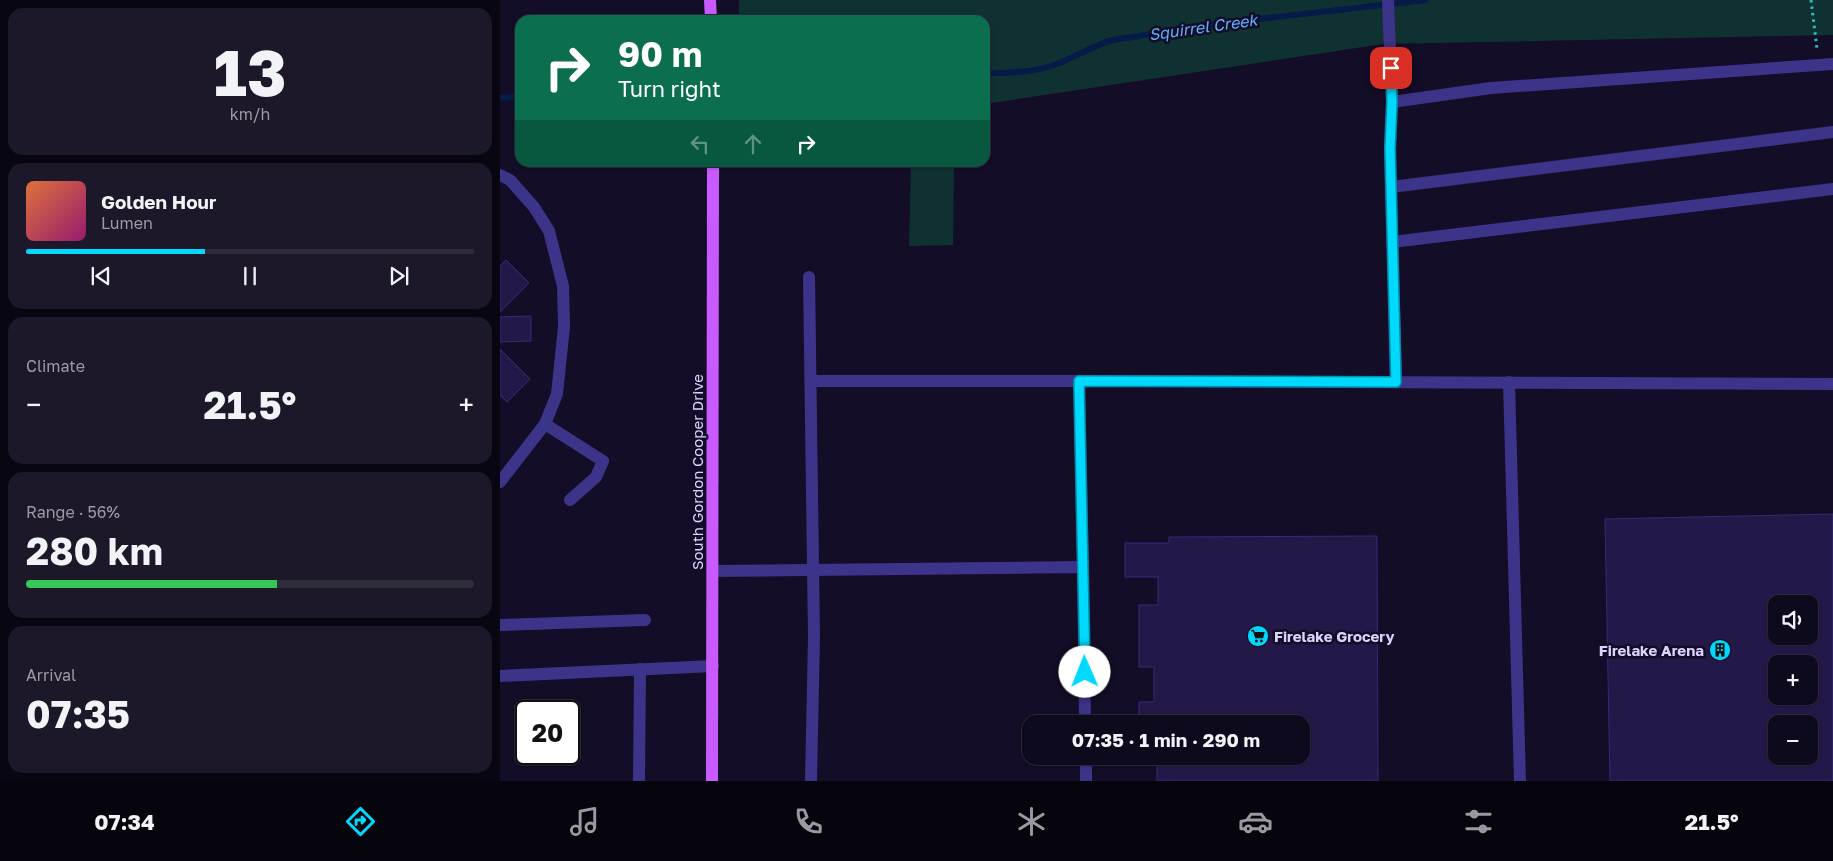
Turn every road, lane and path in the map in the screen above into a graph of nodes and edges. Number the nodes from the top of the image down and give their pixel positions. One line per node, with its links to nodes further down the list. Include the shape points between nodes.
1 (710, 0): 4 (main road)
2 (1388, 0): 7 (lane)
3 (1811, 0): 6 (path)
4 (711, 15)
5 (1833, 64): 6 (lane)
6 (1819, 65): 7 (lane, via 1491,88)
7 (1392, 102): 11 (lane)
8 (1833, 132): 11 (lane)
9 (713, 167): 25 (main road, South Gordon Cooper Drive)
10 (500, 175): 20 (lane, via 510,180 534,206 549,231 563,286 564,327 557,394)
11 (1391, 187): 13 (lane)
12 (1833, 189): 13 (lane)
13 (1392, 242): 17 (lane)
14 (809, 277): 15 (lane)
15 (812, 381): 16 (lane); 24 (lane)
16 (1079, 381): 17 (lane); 23 (lane)
17 (1396, 382): 18 (lane)
18 (1510, 382): 19 (lane); 37 (lane)
19 (1833, 384)
20 (544, 424): 21 (lane); 22 (lane, via 603,461 596,477)
21 (500, 482)
22 (570, 500)
23 (1083, 567): 24 (lane); 31 (lane)
24 (814, 570): 25 (lane); 35 (lane)
25 (713, 571): 28 (main road, South Gordon Cooper Drive)
26 (645, 620): 27 (lane)
27 (500, 625)
28 (713, 666): 29 (lane); 34 (main road, South Gordon Cooper Drive)
29 (640, 669): 30 (lane); 33 (lane)
30 (500, 676)
31 (1085, 715)
32 (1086, 765): 36 (lane)
33 (640, 781)
34 (712, 781)
35 (811, 781)
36 (1086, 781)
37 (1520, 781)

